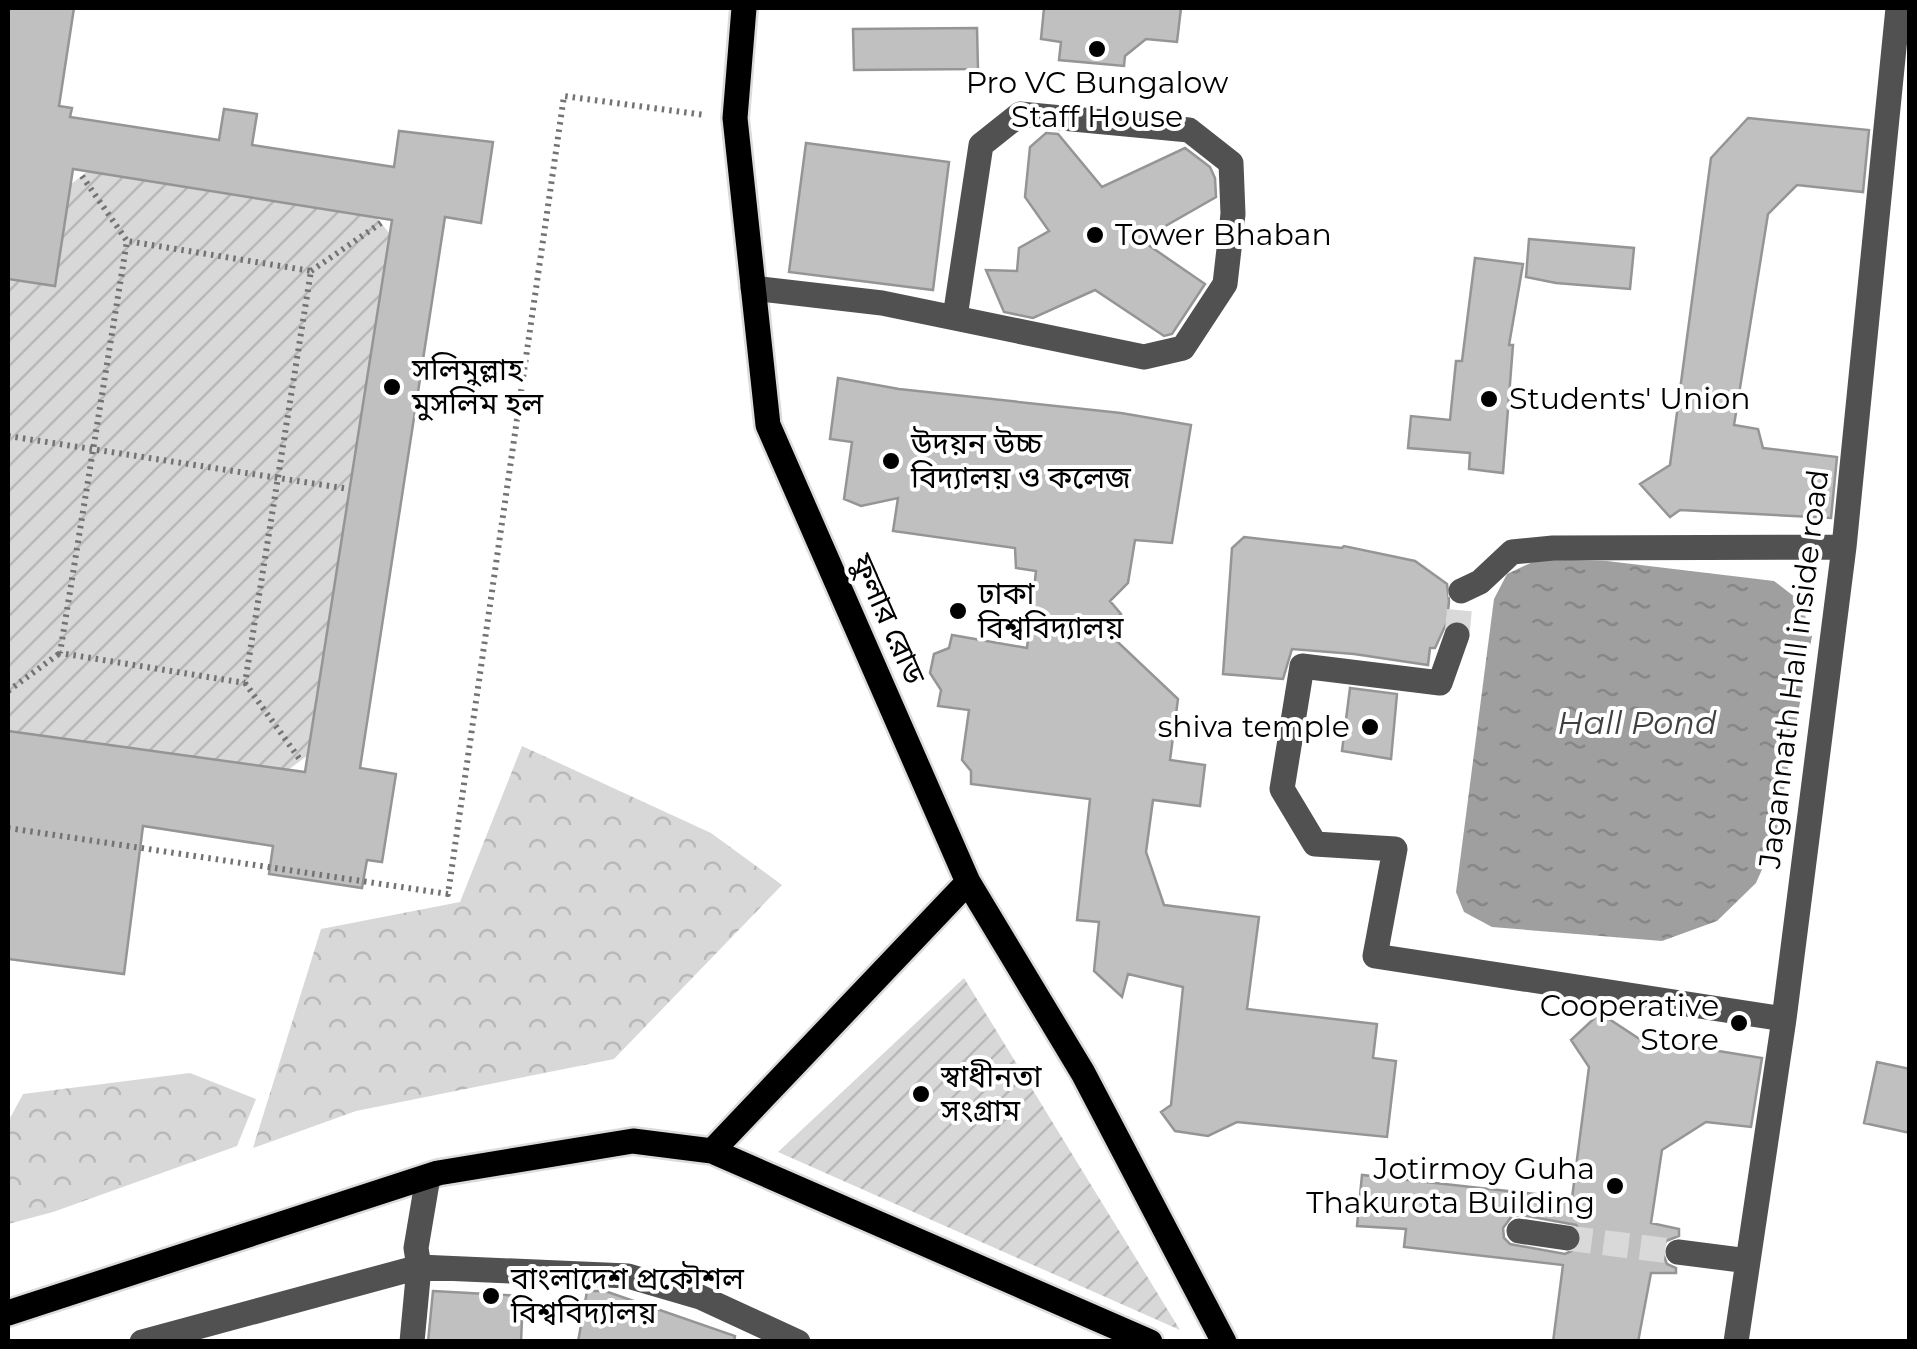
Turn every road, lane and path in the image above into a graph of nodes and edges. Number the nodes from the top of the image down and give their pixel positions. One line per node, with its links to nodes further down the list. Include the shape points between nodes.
1 (744, 8): 3 (main road, ফুলার রোড)
2 (1898, 8): 14 (lane, Jagannath Hall inside road)
3 (735, 118): 8 (main road, ফুলার রোড); 21 (path, via 564,96 448,894)
4 (82, 176): 6 (path)
5 (381, 223): 7 (path)
6 (127, 241): 7 (path); 11 (path)
7 (311, 271): 12 (path)
8 (753, 288): 9 (lane); 22 (main road, ফুলার রোড, via 768,424)
9 (956, 317): 9 (lane, via 1144,357 1183,348 1225,284 1231,163 1189,130 1020,114 981,145)
10 (8, 436): 11 (path)
11 (94, 449): 12 (path); 17 (path)
12 (278, 477): 13 (path); 18 (path)
13 (350, 489)
14 (1844, 546): 15 (lane, via 1512,552); 23 (lane, Jagannath Hall inside road)
15 (1461, 591)
16 (1457, 635): 23 (lane, via 1440,683 1302,666 1282,788 1315,844 1395,849 1375,956)
17 (60, 653): 18 (path); 19 (path)
18 (244, 683): 20 (path)
19 (8, 691)
20 (301, 761)
21 (8, 828)
22 (968, 882): 24 (main road); 37 (main road, ফুলার রোড, via 1083,1073)
23 (1784, 1019): 29 (lane, Jagannath Hall inside road)
24 (712, 1152): 25 (main road, via 632,1141); 36 (main road)
25 (428, 1177): 30 (lane); 31 (main road)
26 (1519, 1231): 27 (lane)
27 (1567, 1238)
28 (1678, 1252): 29 (lane)
29 (1748, 1261): 32 (lane, Jagannath Hall inside road)
30 (418, 1267): 33 (lane); 34 (lane); 35 (lane, via 628,1276)
31 (8, 1313)
32 (1743, 1340)
33 (142, 1342)
34 (412, 1342)
35 (798, 1342)
36 (1150, 1342)
37 (1224, 1342)

